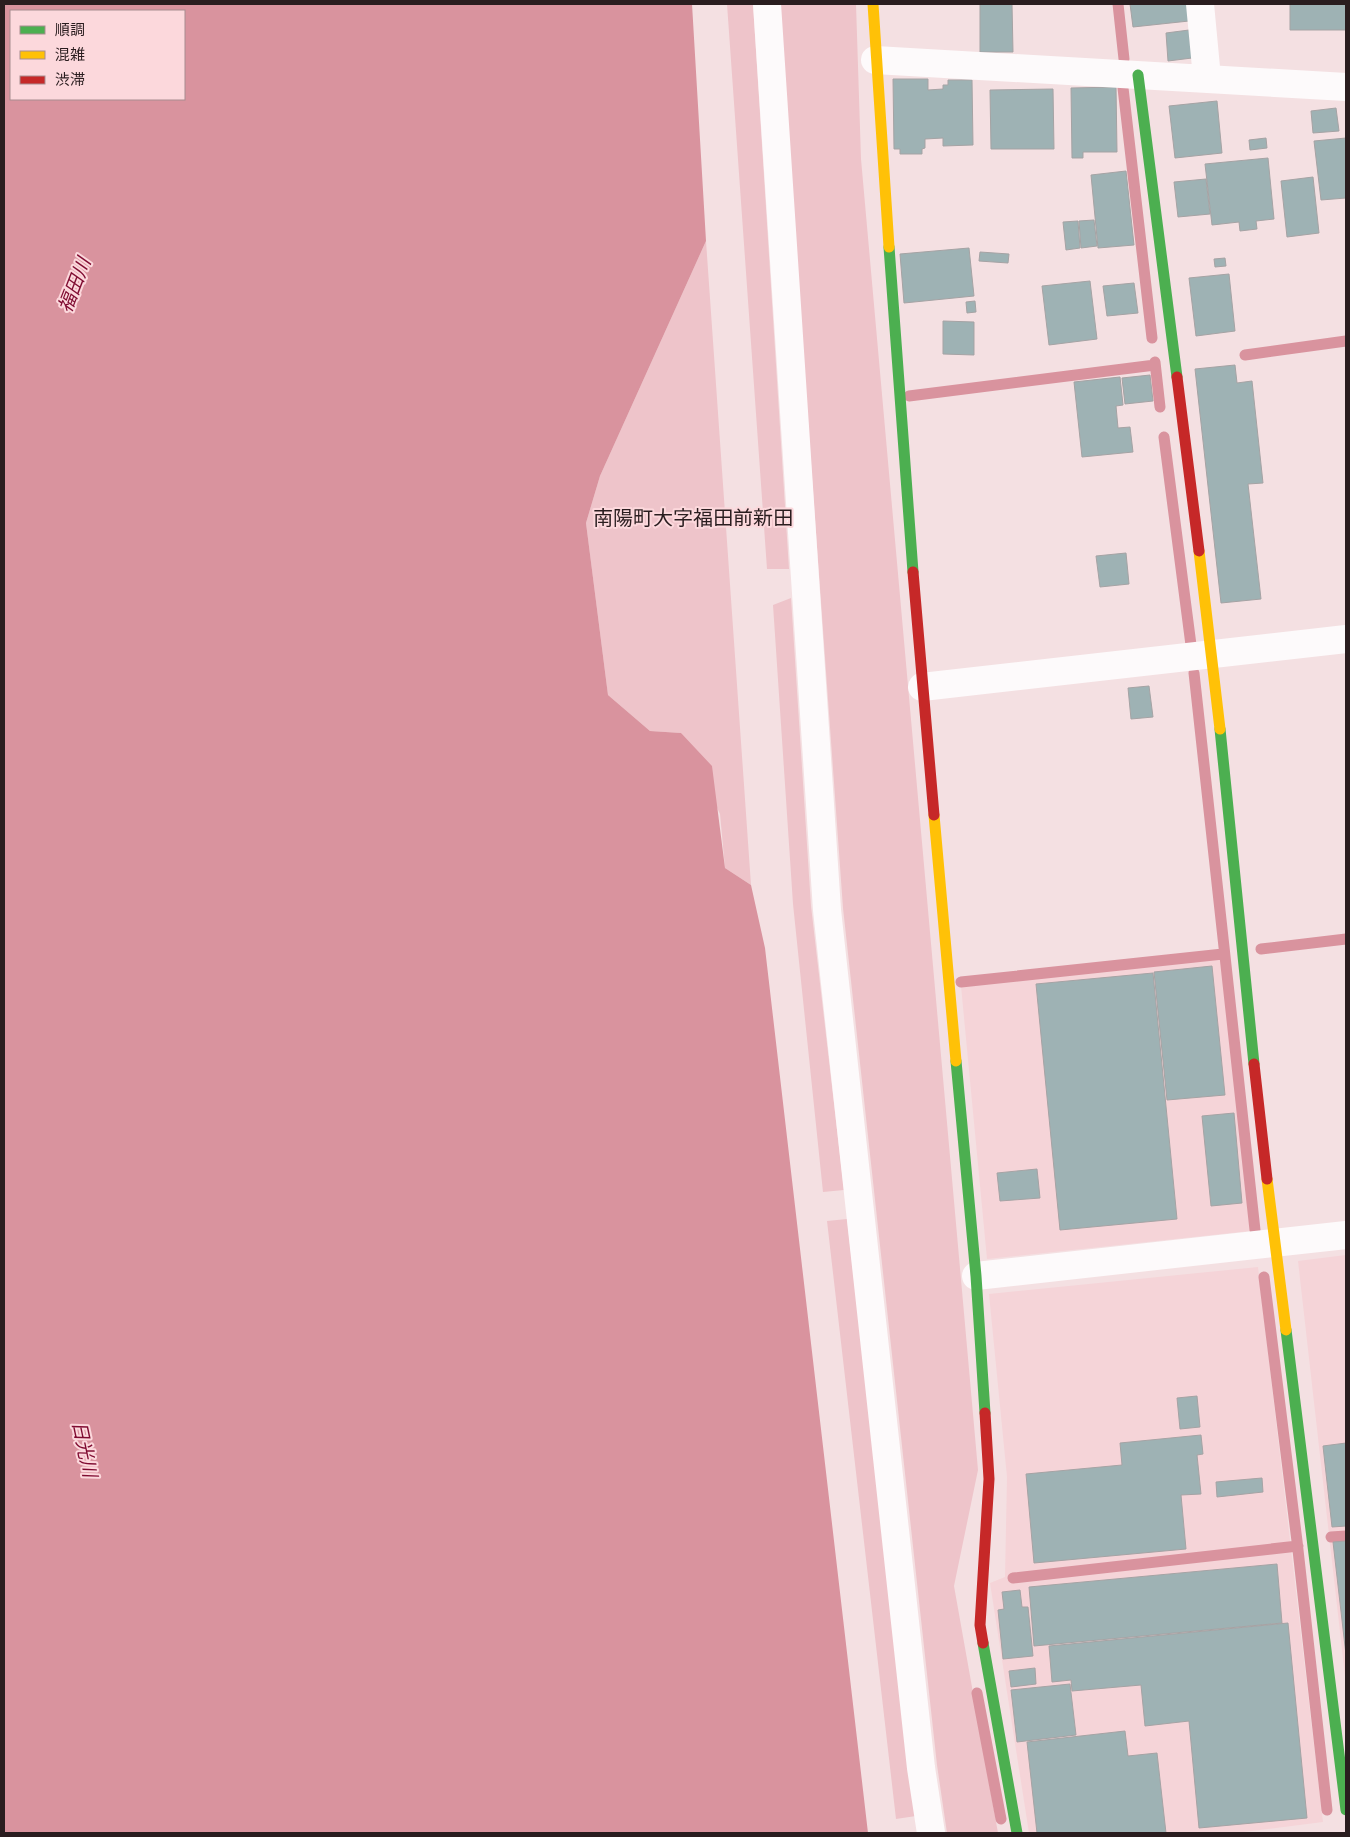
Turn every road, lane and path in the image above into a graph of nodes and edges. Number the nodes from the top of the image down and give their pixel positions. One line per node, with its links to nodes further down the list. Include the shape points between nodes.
1 (766, 4): 15 (street, via 827,910 921,1768)
2 (873, 4): 4 (street)
3 (1200, 4): 6 (street)
4 (875, 60): 5 (street); 10 (street)
5 (1138, 75): 6 (street); 9 (street)
6 (1207, 78): 7 (street)
7 (1346, 87)
8 (1346, 639): 9 (street)
9 (1212, 655): 10 (street); 12 (street)
10 (922, 687): 13 (street)
11 (1346, 1236): 12 (street)
12 (1275, 1244): 13 (street); 14 (street)
13 (976, 1276): 16 (street, via 989,1479 980,1625)
14 (1346, 1810)
15 (931, 1833)
16 (1017, 1833)

